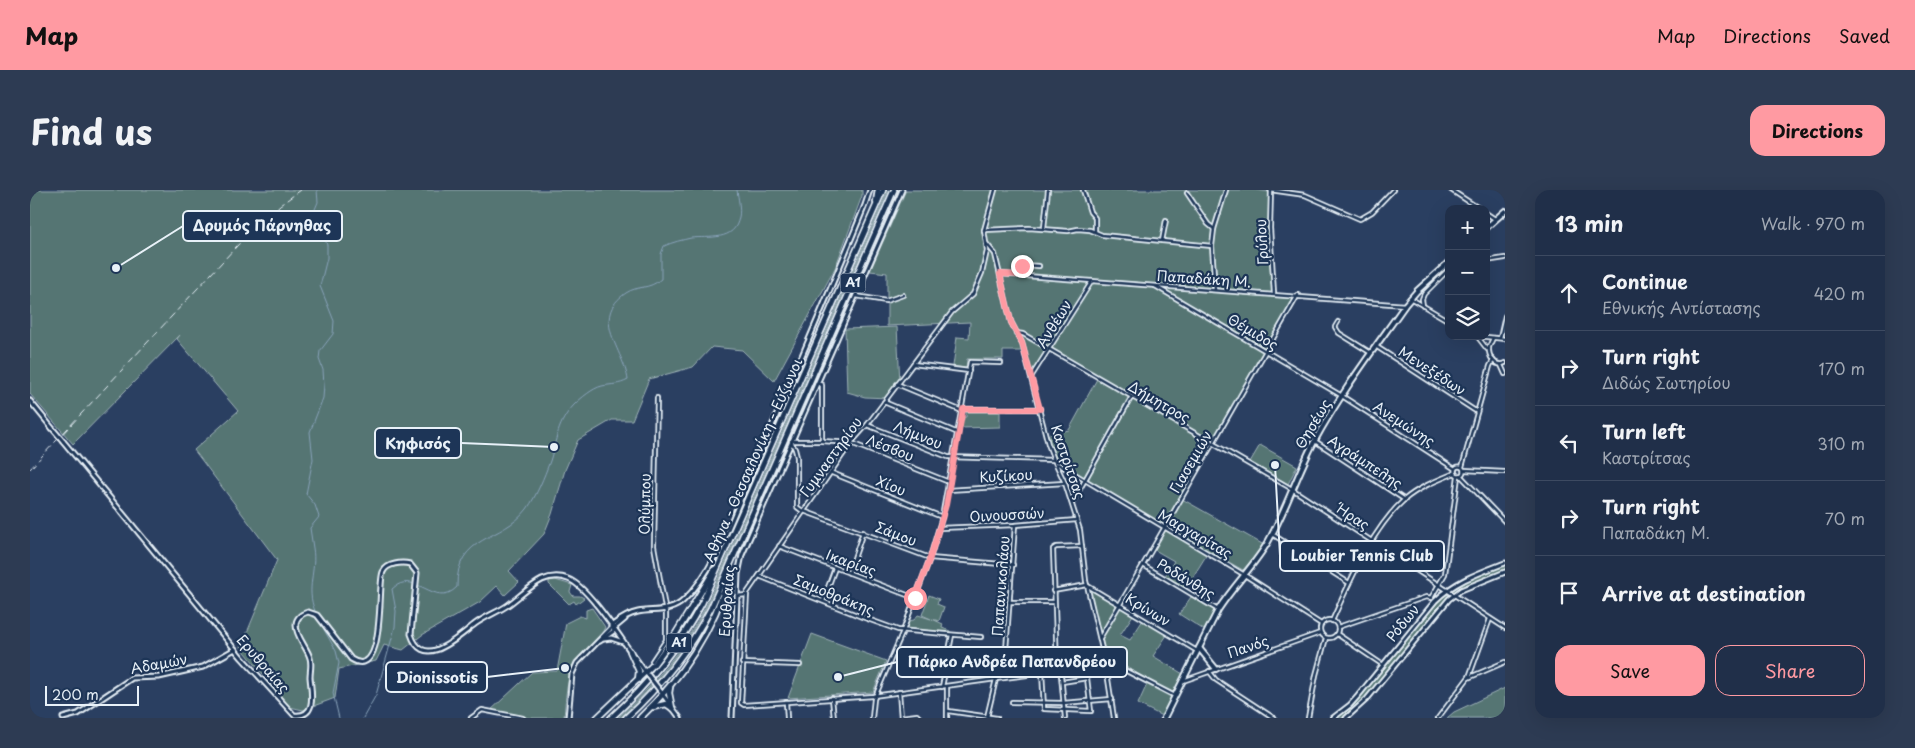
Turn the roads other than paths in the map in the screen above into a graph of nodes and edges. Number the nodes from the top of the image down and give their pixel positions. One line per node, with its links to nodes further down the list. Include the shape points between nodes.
1 (870, 190): 138 (main road, via 820,316 715,555 690,594 679,605)
2 (878, 190): 15 (highway)
3 (883, 190): 15 (highway, Αθήνα - Θεσσαλονίκη - Εύζωνοι / Α1)
4 (894, 190): 114 (highway, Αθήνα - Θεσσαλονίκη - Εύζωνοι / Α1)
5 (902, 190): 41 (main road, Ερυθραίας)
6 (995, 190): 23 (street, Καστρίτσας)
7 (1048, 190): 21 (street)
8 (1083, 190): 24 (street, via 1095,218)
9 (1226, 190): 22 (street)
10 (1270, 190): 11 (street, via 1305,195 1360,219 1372,212); 38 (street, Γρύλου)
11 (1392, 190)
12 (1452, 190): 14 (street)
13 (1187, 193): 22 (street)
14 (1474, 205)
15 (874, 211): 113 (highway, Αθήνα - Θεσσαλονίκη - Εύζωνοι / Α1)
16 (1505, 211): 19 (main road)
17 (1490, 216): 19 (street)
18 (1166, 220): 25 (street)
19 (1496, 220): 20 (main road)
20 (1490, 225)
21 (1044, 229): 23 (street); 24 (street)
22 (1214, 229): 27 (street)
23 (984, 230): 26 (street, Καστρίτσας)
24 (1095, 232): 25 (street)
25 (1162, 241): 27 (street)
26 (986, 243): 32 (street, Καστρίτσας, via 995,254); 62 (street, Γυμναστηρίου, via 984,263 970,299 952,312)
27 (1212, 246): 37 (street)
28 (1505, 258): 29 (street)
29 (1490, 260)
30 (1039, 266): 34 (street, via 1022,266)
31 (1445, 266): 42 (main road, Θησέως)
32 (1000, 274): 34 (street, Παπαδάκη Μ.); 48 (street, Καστρίτσας)
33 (1445, 274): 44 (street, via 1424,294)
34 (1022, 275): 35 (street, Παπαδάκη Μ.)
35 (1092, 280): 36 (street, Παπαδάκη Μ.); 55 (street, Ανθέων)
36 (1154, 285): 37 (street, Παπαδάκη Μ.); 57 (street, Θέμιδος)
37 (1215, 290): 38 (street, Παπαδάκη Μ.)
38 (1274, 294): 40 (street, Παπαδάκη Μ.)
39 (903, 295): 41 (street, via 886,301)
40 (1298, 295): 43 (street, Παπαδάκη Μ.); 57 (street, Γιασεμιών)
41 (856, 296): 67 (main road, Ερυθραίας)
42 (1410, 298): 43 (main road, Θησέως); 44 (street)
43 (1405, 305): 54 (main road, Θησέως)
44 (1423, 306): 46 (street)
45 (1505, 316): 51 (street)
46 (1445, 319)
47 (1338, 322): 58 (street, via 1335,326 1338,333)
48 (1016, 333): 55 (street, Δήμητρος); 66 (street, Καστρίτσας)
49 (1490, 338): 50 (street)
50 (1494, 338): 51 (street); 56 (street)
51 (1500, 338): 52 (street)
52 (1505, 339)
53 (1481, 340): 56 (street)
54 (1377, 347): 58 (main road, Θησέως); 76 (street, Μενεξέδων)
55 (1050, 350): 66 (street, Ανθέων); 71 (street, Δήμητρος)
56 (1488, 350): 59 (street)
57 (1265, 351): 69 (street, Θέμιδος); 83 (street, Γιασεμιών)
58 (1372, 353): 69 (main road, Θησέως)
59 (1493, 360): 63 (street); 76 (street)
60 (1001, 362): 64 (street, via 970,362)
61 (1505, 363): 63 (street)
62 (913, 364): 64 (street); 68 (street, Γυμναστηρίου)
63 (1501, 365): 65 (street)
64 (969, 371): 75 (street)
65 (1505, 374)
66 (1031, 377): 74 (street, Καστρίτσας)
67 (817, 383): 79 (main road, Ερυθραίας); 80 (street, via 822,386)
68 (897, 384): 73 (street, Γυμναστηρίου); 75 (street)
69 (1342, 396): 81 (main road, Θησέως); 88 (street, Ανεμώνης)
70 (657, 398): 138 (street, Ολύμπου, via 654,546)
71 (1131, 398): 83 (street, Δήμητρος); 92 (street)
72 (30, 402): 159 (main road, Ερυθραίας, bridge)
73 (884, 402): 77 (street, Γυμναστηρίου); 78 (street)
74 (1040, 409): 75 (street); 85 (street, Καστρίτσας)
75 (962, 410): 78 (street)
76 (1477, 412): 87 (street)
77 (867, 425): 82 (street, Γυμναστηρίου); 84 (street, Λήμνου)
78 (958, 433): 84 (street)
79 (791, 441): 80 (street, Λέσβου); 99 (street, via 797,457); 130 (main road, Ερυθραίας, via 744,548)
80 (822, 441): 82 (street, Λέσβου)
81 (1315, 441): 95 (main road, Θησέως); 97 (street, Αγράμπελης)
82 (850, 443): 90 (street, Γυμναστηρίου); 93 (street, Λέσβου)
83 (1213, 444): 95 (street, Δήμητρος); 107 (street, Γιασεμιών)
84 (954, 458): 85 (street, Λήμνου); 93 (street)
85 (1054, 460): 86 (street, Καστρίτσας)
86 (1057, 464): 92 (street, Μαργαρίτας); 94 (street, Καστρίτσας)
87 (1463, 469): 88 (street); 89 (street); 91 (street)
88 (1455, 471): 91 (street, Ανεμώνης); 97 (street)
89 (1505, 472)
90 (832, 473): 100 (street, Γυμναστηρίου); 101 (street, Χίου)
91 (1460, 476): 104 (street, Ανεμώνης); 125 (street, via 1445,574)
92 (1085, 481): 98 (street); 107 (street, Μαργαρίτας)
93 (949, 482): 96 (street)
94 (1065, 483): 96 (street, Κυζίκου); 98 (street, Καστρίτσας)
95 (1292, 489): 109 (main road, Θησέως); 110 (street, Ήρας)
96 (948, 490): 101 (street)
97 (1404, 500): 110 (street)
98 (1072, 503): 103 (street, Καστρίτσας)
99 (796, 507): 100 (street, Σάμου); 102 (street)
100 (804, 511): 102 (street, Γυμναστηρίου); 108 (street, Σάμου)
101 (942, 517): 106 (street)
102 (797, 520): 111 (street, Γυμναστηρίου)
103 (1077, 520): 105 (street, Οινουσσών); 112 (street, Καστρίτσας)
104 (1505, 522)
105 (1015, 526): 106 (street, Οινουσσών); 117 (street, Παπανικολάου)
106 (939, 528): 115 (street)
107 (1164, 528): 118 (street, Γιασεμιών); 122 (street, Μαργαρίτας)
108 (863, 532): 115 (street, Σάμου); 121 (street)
109 (1272, 534): 122 (main road, Θησέως); 124 (street)
110 (1372, 542): 124 (street); 125 (street, Ήρας)
111 (779, 546): 119 (street, Ικαρίας); 123 (street, Γυμναστηρίου)
112 (1082, 546): 126 (street, Καστρίτσας); 128 (street, via 1053,548)
113 (724, 553): 165 (highway, via 673,638); 205 (highway, Αθήνα - Θεσσαλονίκη - Εύζωνοι / Α1, via 702,603 676,648 642,689)
114 (733, 557): 180 (highway, via 712,619); 206 (highway, Αθήνα - Θεσσαλονίκη - Εύζωνοι / Α1, via 692,642 662,681)
115 (930, 558): 117 (street, Σάμου); 132 (street)
116 (1505, 563): 127 (main road, Ρόδων)
117 (1013, 565): 135 (street, Παπανικολάου)
118 (1144, 565): 137 (street, Γιασεμιών); 139 (street, Ροδάνθης)
119 (835, 568): 121 (street, Ικαρίας); 134 (street)
120 (1505, 572): 129 (main road, Ρόδων)
121 (849, 573): 132 (street, Ικαρίας)
122 (1243, 574): 139 (main road, Θησέως); 144 (street, Μαργαρίτας)
123 (759, 576): 131 (street, Γυμναστηρίου); 134 (street, Σαμοθράκης)
124 (1349, 584): 142 (street)
125 (1439, 584): 127 (street, Ήρας); 133 (street)
126 (1087, 585): 128 (street); 137 (street, Κρίνων); 154 (street, Καστρίτσας)
127 (1447, 589): 129 (street, Ήρας); 133 (main road, Ρόδων)
128 (1054, 591): 136 (street)
129 (1455, 594): 141 (street, Ήρας); 222 (main road, Ρόδων, via 1367,699)
130 (737, 596): 131 (street); 209 (main road, Ερυθραίας)
131 (746, 596): 166 (street, Γυμναστηρίου)
132 (915, 598): 148 (street)
133 (1433, 600): 145 (street, via 1426,598); 169 (main road, Ρόδων)
134 (823, 602): 148 (street, Σαμοθράκης)
135 (1009, 602): 136 (street); 174 (street, Παπανικολάου)
136 (1053, 602): 168 (street)
137 (1120, 605): 154 (street, Γιασεμιών); 160 (street, Κρίνων)
138 (665, 610): 140 (main road); 165 (street, Ολύμπου, via 666,640)
139 (1218, 610): 160 (main road, Θησέως)
140 (627, 616): 143 (main road); 146 (main road)
141 (1490, 619): 147 (street, Ήρας); 175 (street)
142 (1332, 621): 144 (street); 145 (street)
143 (622, 622): 146 (main road); 152 (main road)
144 (1321, 624): 149 (street)
145 (1338, 627): 150 (street)
146 (613, 628): 152 (main road, Ερυθραίας); 156 (main road); 158 (main road); 159 (main road, Ερυθραίας, via 577,583 554,577 540,581 477,622 450,644 429,650 417,646 411,634 417,570 408,564 394,564 384,570 382,576 377,633 372,655 364,662 350,658 317,615 308,612 299,617 296,630 311,664 312,706 303,715 290,713)
147 (1505, 628)
148 (903, 631): 151 (street, Σαμοθράκης); 185 (street)
149 (1320, 632): 155 (street); 170 (street, Πανός)
150 (1337, 634): 155 (street); 169 (street)
151 (952, 635): 153 (street, Σαμοθράκης); 182 (street)
152 (619, 636): 157 (main road, Ερυθραίας)
153 (981, 637)
154 (1100, 638): 162 (street, Καστρίτσας)
155 (1326, 638): 220 (street)
156 (601, 640): 157 (main road, via 611,638); 158 (main road)
157 (624, 642): 161 (main road, Ερυθραίας)
158 (593, 645): 203 (main road, via 574,670)
159 (235, 649): 200 (main road, Αδαμών, via 203,668 159,677 132,678 78,714)
160 (1199, 650): 170 (main road); 177 (main road, Θησέως)
161 (630, 651): 173 (main road, Ερυθραίας); 178 (highway, via 639,671)
162 (1102, 652): 163 (street, Καστρίτσας); 168 (street)
163 (1104, 660): 186 (street); 188 (street, Καστρίτσας)
164 (1505, 662): 175 (street)
165 (653, 663): 173 (highway)
166 (742, 663): 167 (street); 190 (street, Γυμναστηρίου, via 744,705)
167 (800, 665)
168 (1059, 665): 171 (street); 179 (street)
169 (1383, 666): 221 (main road, Ρόδων, via 1350,705)
170 (1216, 669): 172 (street, Πανός)
171 (1042, 671): 174 (street); 192 (street)
172 (1209, 671): 177 (street, Πανός); 219 (street, via 1216,680)
173 (647, 674): 178 (highway); 184 (main road, Ερυθραίας, bridge)
174 (1004, 678): 176 (street)
175 (1468, 678): 223 (street)
176 (996, 679): 181 (street); 199 (street)
177 (1183, 681): 186 (main road, Θησέως)
178 (636, 682): 204 (highway)
179 (1062, 682): 189 (street, via 1087,678); 193 (street)
180 (671, 686): 184 (highway); 195 (highway)
181 (947, 686): 182 (street); 197 (street)
182 (942, 687): 183 (street)
183 (899, 692): 185 (street); 198 (street)
184 (662, 694): 194 (highway); 195 (main road, Ερυθραίας)
185 (875, 695): 187 (street); 212 (street)
186 (1175, 696): 218 (main road, Θησέως)
187 (832, 698): 190 (street); 211 (street)
188 (1112, 699): 189 (street); 217 (street, Καστρίτσας)
189 (1090, 700): 193 (street); 196 (street, via 1092,710)
190 (786, 701): 210 (street)
191 (1012, 702): 192 (street)
192 (1043, 702): 193 (street); 196 (street, via 1045,710)
193 (1063, 703): 196 (street)
194 (652, 707): 195 (highway, via 662,704); 207 (highway)
195 (672, 708): 208 (main road, Ερυθραίας)
196 (1065, 710): 216 (street)
197 (948, 711): 199 (street); 214 (street)
198 (901, 717): 213 (street, via 917,715)
199 (987, 717): 215 (street)
200 (63, 718)
201 (471, 718): 202 (street, via 482,710)
202 (523, 718)
203 (568, 718)
204 (597, 718)
205 (612, 718)
206 (626, 718)
207 (640, 718)
208 (680, 718)
209 (732, 718)
210 (787, 718)
211 (834, 718)
212 (872, 718)
213 (920, 718)
214 (947, 718)
215 (997, 718)
216 (1065, 718)
217 (1114, 718)
218 (1164, 718)
219 (1274, 718)
220 (1308, 718)
221 (1333, 718)
222 (1346, 718)
223 (1438, 718)

